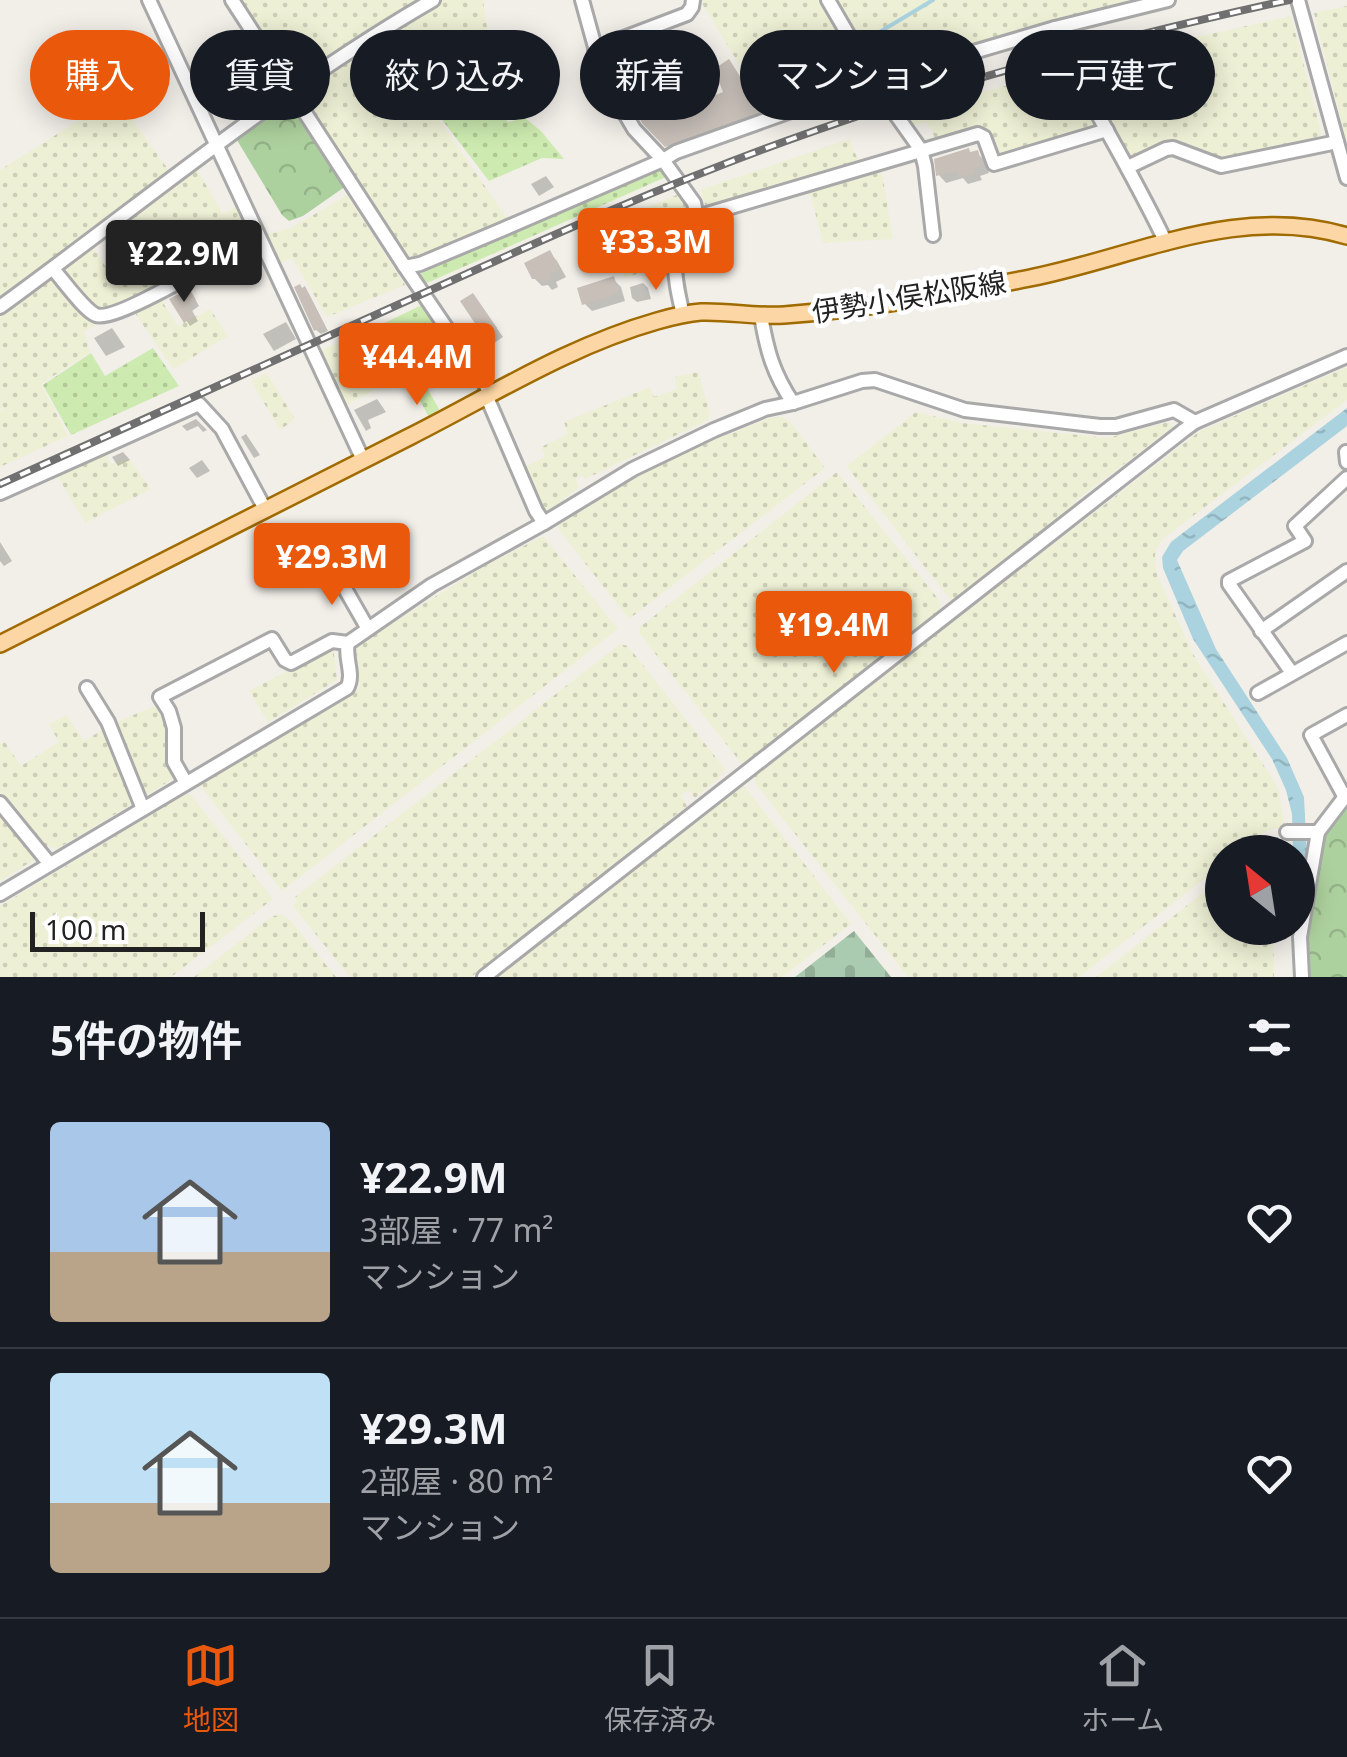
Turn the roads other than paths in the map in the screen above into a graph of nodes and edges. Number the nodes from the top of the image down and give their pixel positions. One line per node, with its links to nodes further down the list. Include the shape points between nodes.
1 (148, 0): 23 (street)
2 (232, 0): 10 (street)
3 (433, 0): 15 (street)
4 (582, 0): 11 (street)
5 (693, 0): 12 (street, via 687,14)
6 (828, 0): 13 (street)
7 (1168, 0): 9 (street)
8 (1298, 0): 22 (street)
9 (1055, 28): 14 (street); 21 (street)
10 (252, 30)
11 (590, 30)
12 (645, 30)
13 (845, 30)
14 (985, 49)
15 (330, 66)
16 (250, 120): 23 (street)
17 (311, 120): 33 (street)
18 (629, 120): 25 (street)
19 (766, 120): 25 (street)
20 (901, 120): 24 (street)
21 (1107, 130): 24 (street, via 994,164 978,134); 26 (street)
22 (1337, 142): 26 (street, via 1221,166 1173,148); 27 (street)
23 (216, 144): 30 (street); 34 (street)
24 (921, 150): 28 (street); 29 (street)
25 (663, 160): 28 (street); 33 (street)
26 (1128, 167): 32 (street)
27 (1347, 178)
28 (698, 217): 36 (street, via 676,248)
29 (932, 235)
30 (258, 236): 34 (street, via 107,316 90,310); 43 (street)
31 (1347, 236): 32 (main road, 伊勢小俣松阪線, via 1264,225)
32 (1166, 243): 37 (main road, 伊勢小俣松阪線, via 975,288)
33 (405, 267): 39 (street)
34 (53, 268): 35 (street)
35 (0, 308)
36 (683, 315): 37 (main road, 伊勢小俣松阪線); 39 (main road, 伊勢小俣松阪線, via 633,328)
37 (761, 316): 40 (street, via 777,379)
38 (1347, 356): 41 (street)
39 (488, 393): 43 (main road, 伊勢小俣松阪線); 48 (street)
40 (794, 403): 41 (street, via 876,380 965,410 1116,426 1174,410); 48 (street, via 696,438)
41 (1195, 422): 68 (street)
42 (1346, 452): 44 (street)
43 (362, 460): 47 (main road, 伊勢小俣松阪線)
44 (1347, 462)
45 (1347, 478): 52 (street, via 1294,526 1306,541 1230,580)
46 (0, 494): 47 (street, via 199,404 222,429)
47 (265, 509): 55 (main road, 伊勢小俣松阪線)
48 (544, 523): 51 (street)
49 (337, 568): 51 (street)
50 (1347, 571): 52 (street)
51 (368, 629): 53 (street)
52 (1261, 631): 56 (street)
53 (348, 643): 60 (street, via 347,688); 60 (street, via 332,641 291,663 272,639 160,697 174,728 174,762)
54 (1347, 643): 56 (street)
55 (0, 644)
56 (1292, 673): 58 (street)
57 (86, 688): 63 (street, via 108,722)
58 (1258, 693)
59 (1347, 715): 61 (street, via 1312,735)
60 (186, 784): 63 (street)
61 (1346, 795): 65 (street)
62 (0, 803): 66 (street)
63 (142, 809): 66 (street)
64 (1287, 832): 65 (street)
65 (1314, 832): 69 (street, via 1300,936)
66 (49, 863): 67 (street)
67 (0, 894)
68 (484, 977)
69 (1302, 977)

